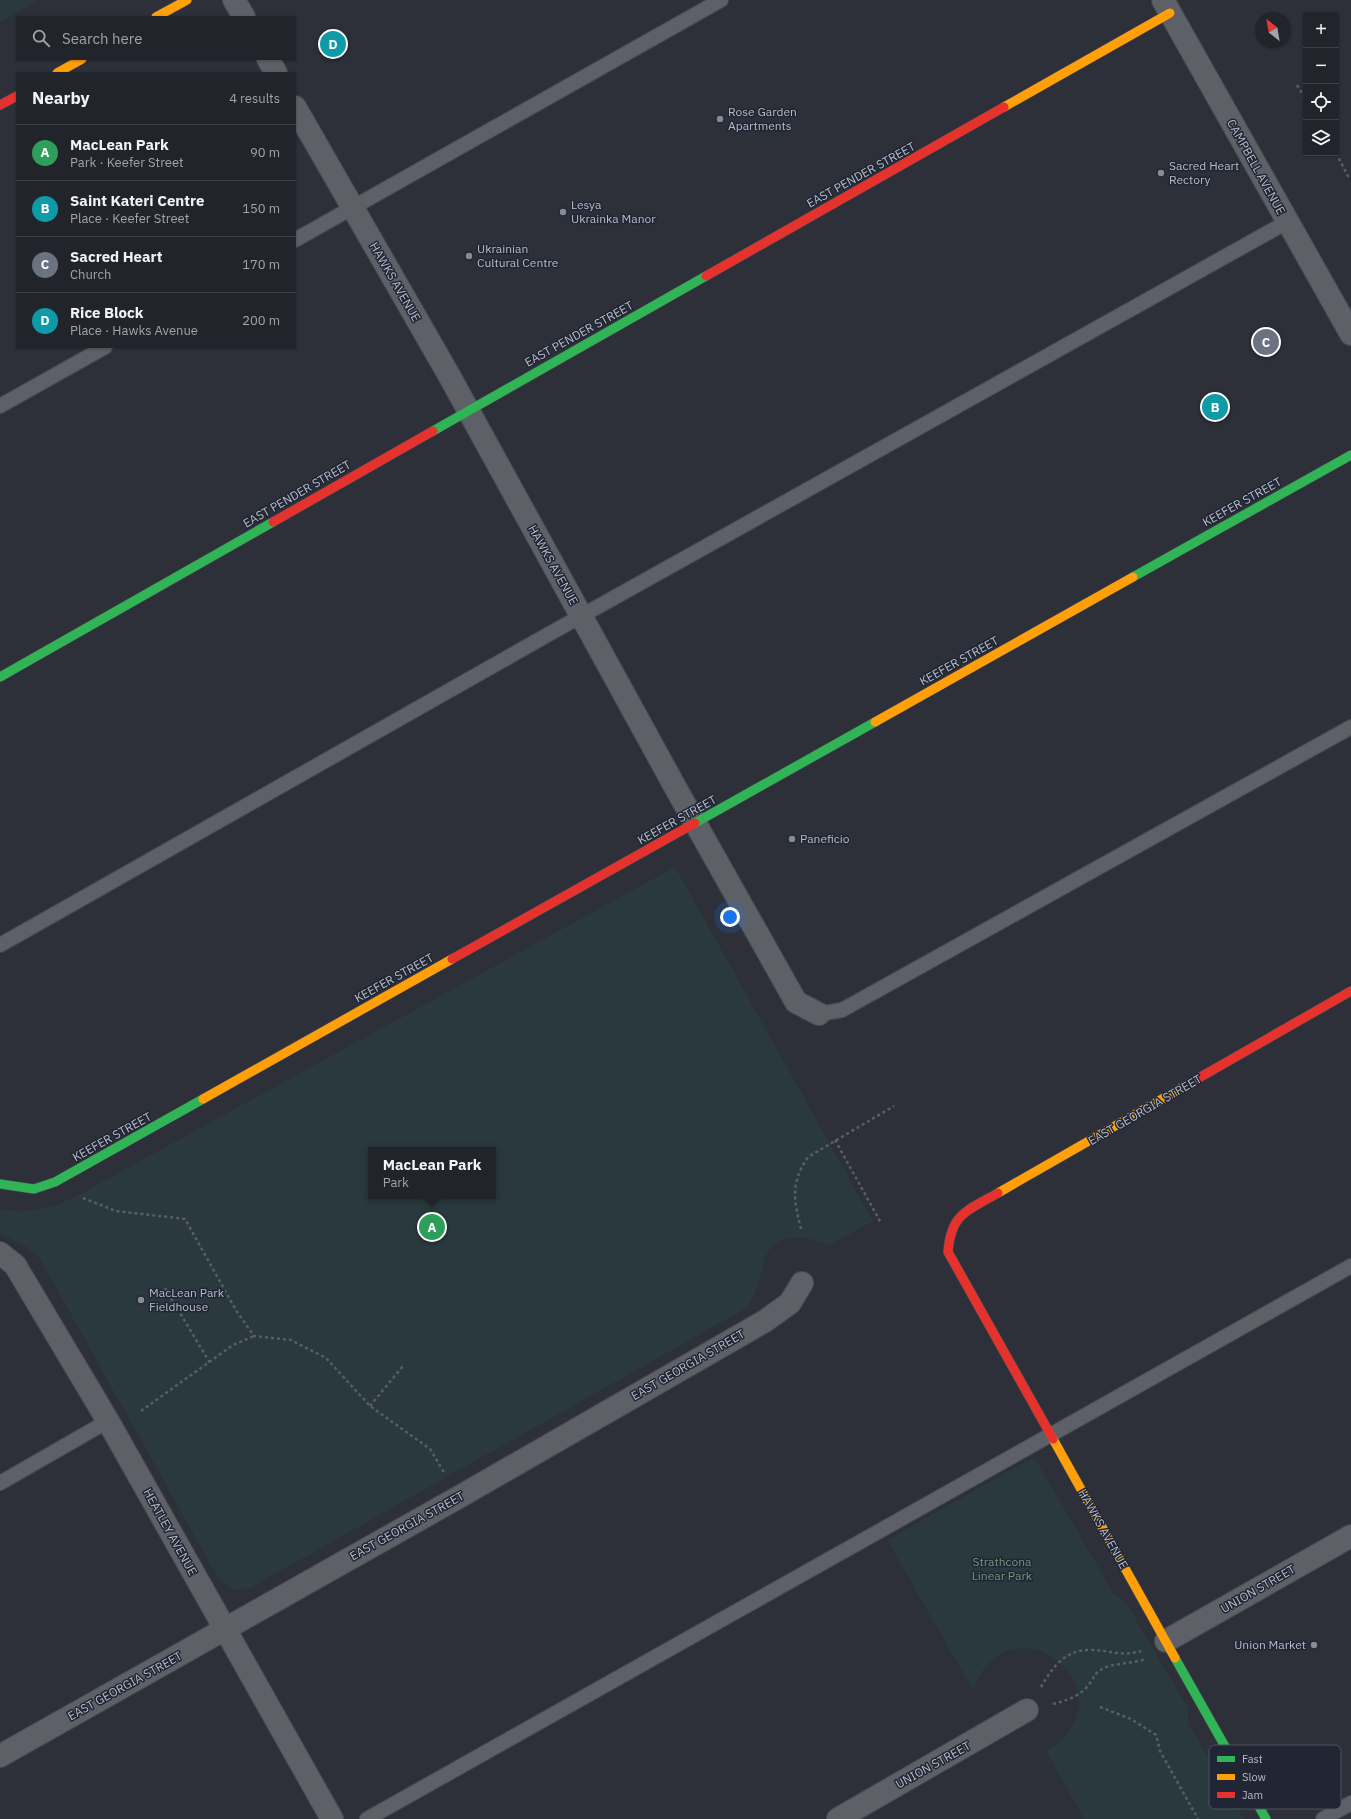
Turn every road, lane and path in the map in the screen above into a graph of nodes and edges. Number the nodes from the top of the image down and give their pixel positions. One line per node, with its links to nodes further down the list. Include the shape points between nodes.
1 (187, 0): 5 (street)
2 (234, 0): 6 (street)
3 (720, 0): 18 (lane)
4 (1166, 7): 19 (street, CAMPBELL AVENUE); 24 (street, EAST PENDER STREET)
5 (158, 16)
6 (243, 16)
7 (80, 60): 9 (street)
8 (269, 60): 10 (street)
9 (59, 72)
10 (275, 72)
11 (1297, 85): 12 (path)
12 (1303, 95)
13 (16, 97): 14 (street)
14 (0, 105)
15 (296, 109): 18 (street, HAWKS AVENUE)
16 (1338, 156): 17 (path)
17 (1349, 178)
18 (352, 209): 20 (lane); 24 (street, HAWKS AVENUE)
19 (1287, 222): 21 (street, CAMPBELL AVENUE); 26 (lane)
20 (296, 239)
21 (1351, 334)
22 (103, 348): 23 (lane)
23 (0, 406)
24 (468, 411): 26 (street, HAWKS AVENUE); 27 (street, EAST PENDER STREET)
25 (1351, 455): 29 (street, KEEFER STREET)
26 (582, 616): 29 (street, HAWKS AVENUE); 30 (lane)
27 (0, 677)
28 (1351, 727): 32 (lane, via 842,1010)
29 (695, 823): 32 (street, HAWKS AVENUE, via 796,1002); 35 (street, KEEFER STREET, via 55,1182 34,1189)
30 (0, 945)
31 (1351, 991): 39 (street, EAST GEORGIA STREET, via 967,1211 954,1222)
32 (819, 1014)
33 (894, 1106): 34 (path)
34 (835, 1140): 37 (path); 38 (path, via 808,1157 800,1168 794,1194)
35 (0, 1184)
36 (82, 1198): 44 (path, via 116,1211 186,1219 237,1312)
37 (881, 1223)
38 (801, 1229)
39 (949, 1237): 50 (street, HAWKS AVENUE, via 948,1252)
40 (0, 1253): 49 (street, HEATLEY AVENUE, via 16,1265)
41 (1351, 1266): 50 (lane)
42 (802, 1283): 52 (street, EAST GEORGIA STREET, via 790,1303 765,1321)
43 (165, 1288): 45 (path)
44 (254, 1336): 45 (path, via 233,1345); 47 (path, via 291,1340 326,1358)
45 (210, 1363): 48 (path)
46 (402, 1366): 47 (path)
47 (370, 1406): 52 (path, via 430,1449)
48 (141, 1411)
49 (108, 1421): 51 (lane); 54 (street, HEATLEY AVENUE)
50 (1050, 1434): 55 (street, HAWKS AVENUE); 65 (lane)
51 (0, 1483)
52 (459, 1497): 54 (street, EAST GEORGIA STREET)
53 (1351, 1536): 55 (street, UNION STREET)
54 (225, 1628): 59 (street, EAST GEORGIA STREET); 64 (street, HEATLEY AVENUE)
55 (1166, 1641): 57 (path, via 1144,1659 1101,1670 1072,1698); 57 (path, via 1132,1654 1091,1650 1074,1652 1059,1660); 58 (street, HAWKS AVENUE)
56 (1100, 1707): 67 (path, via 1131,1719 1156,1735 1160,1752)
57 (1027, 1710): 66 (street, UNION STREET)
58 (1224, 1745)
59 (0, 1756)
60 (1351, 1803): 63 (lane)
61 (1260, 1809): 68 (street, HAWKS AVENUE)
62 (1340, 1809): 69 (lane)
63 (1341, 1809)
64 (332, 1819)
65 (367, 1819)
66 (838, 1819)
67 (1198, 1819)
68 (1266, 1819)
69 (1323, 1819)

